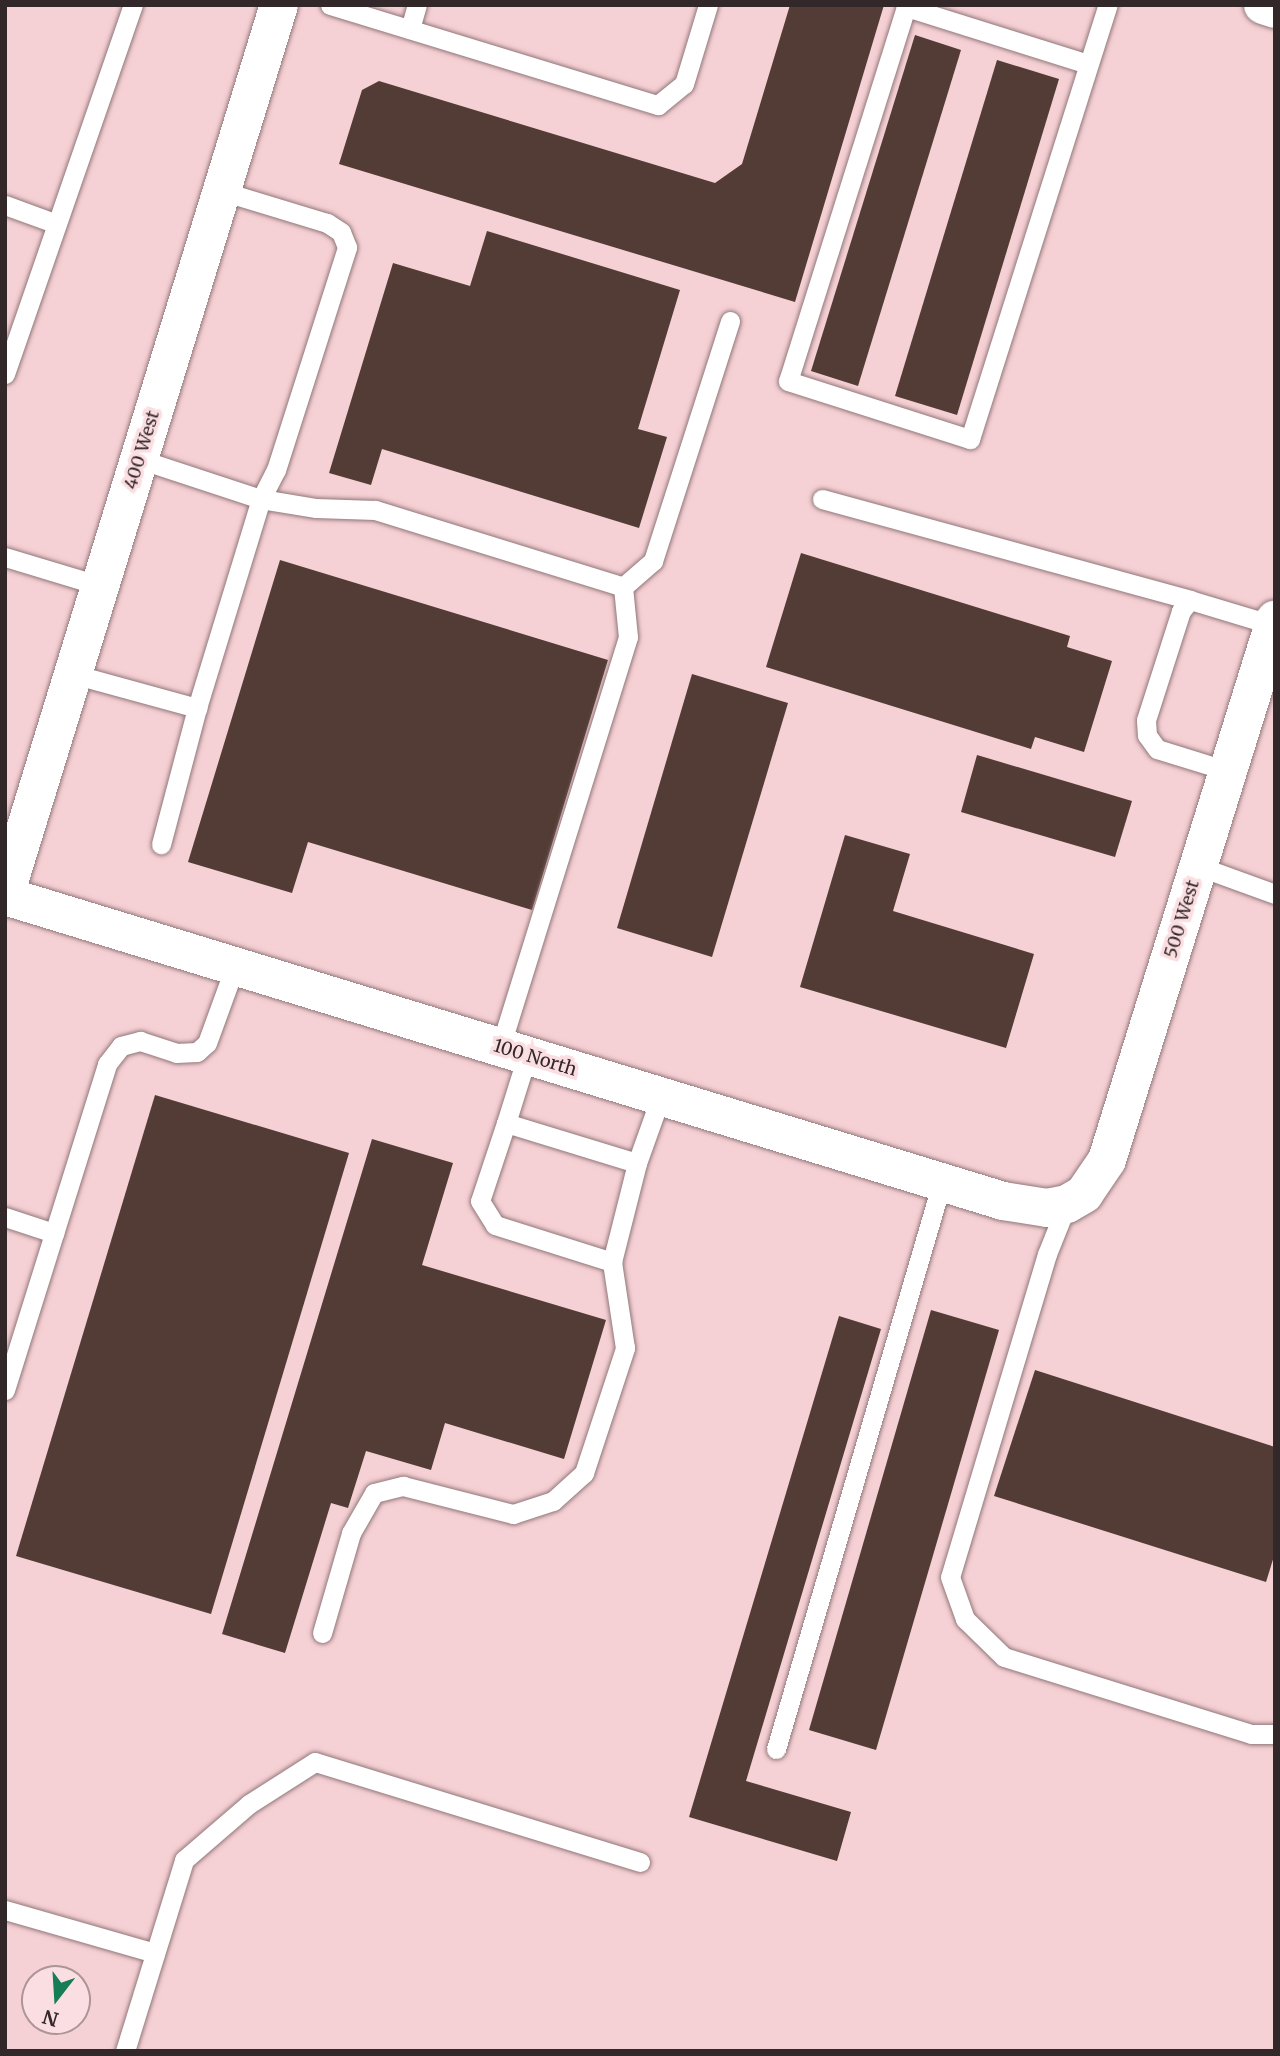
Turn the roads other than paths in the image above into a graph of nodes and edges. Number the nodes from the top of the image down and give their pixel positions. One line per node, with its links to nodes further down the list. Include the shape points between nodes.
1 (133, 5): 13 (lane)
2 (279, 5): 11 (street, 400 West)
3 (330, 5): 9 (lane)
4 (417, 5): 9 (lane)
5 (708, 5): 9 (lane, via 684,84 658,105)
6 (1108, 5): 10 (lane)
7 (1263, 5): 8 (street)
8 (1275, 9)
9 (410, 29)
10 (1088, 64): 10 (lane, via 906,7 788,381 970,439)
11 (222, 191): 16 (street, 400 West); 17 (lane, via 327,223 341,232 347,247 276,470)
12 (5, 205): 13 (lane)
13 (57, 224): 15 (lane)
14 (730, 321): 21 (lane, via 653,561)
15 (5, 374)
16 (139, 459): 17 (lane); 20 (street, 400 West)
17 (261, 499): 21 (lane, via 316,508 375,510); 25 (lane)
18 (822, 499): 22 (lane)
19 (5, 557): 20 (lane)
20 (101, 586): 24 (street, 400 West)
21 (623, 587): 32 (lane, via 628,637)
22 (1190, 600): 23 (lane); 26 (lane, via 1181,611 1146,720 1147,736 1157,749)
23 (1274, 622): 26 (street, 500 West)
24 (73, 674): 25 (lane); 30 (street, 400 West)
25 (197, 708): 27 (lane)
26 (1228, 771): 28 (street, 500 West)
27 (161, 844)
28 (1198, 866): 29 (lane); 37 (street, 500 West, via 1107,1160 1084,1194)
29 (1275, 894)
30 (5, 896): 31 (street, 100 North)
31 (235, 966): 32 (street, 100 North); 39 (lane, via 207,1043 197,1052 176,1053 140,1041 121,1046 107,1064)
32 (514, 1051): 33 (street, 100 North); 34 (lane)
33 (661, 1096): 35 (lane); 36 (street, 100 North)
34 (506, 1123): 35 (lane); 40 (lane, via 480,1201 495,1225)
35 (637, 1163): 40 (lane)
36 (942, 1182): 37 (street, 100 North, via 1026,1206); 44 (lane)
37 (1068, 1204): 43 (lane, via 1047,1254 950,1577 965,1619 1004,1657 1251,1734)
38 (5, 1217): 39 (lane)
39 (54, 1233): 41 (lane)
40 (612, 1262): 42 (lane, via 625,1348 584,1473 554,1501 513,1514 403,1486 374,1493 351,1533)
41 (5, 1390)
42 (322, 1633)
43 (1275, 1734)
44 (776, 1749)
45 (640, 1862): 47 (lane, via 315,1762 249,1804 184,1860)
46 (5, 1910): 47 (lane)
47 (155, 1953): 48 (lane)
48 (125, 2051)

